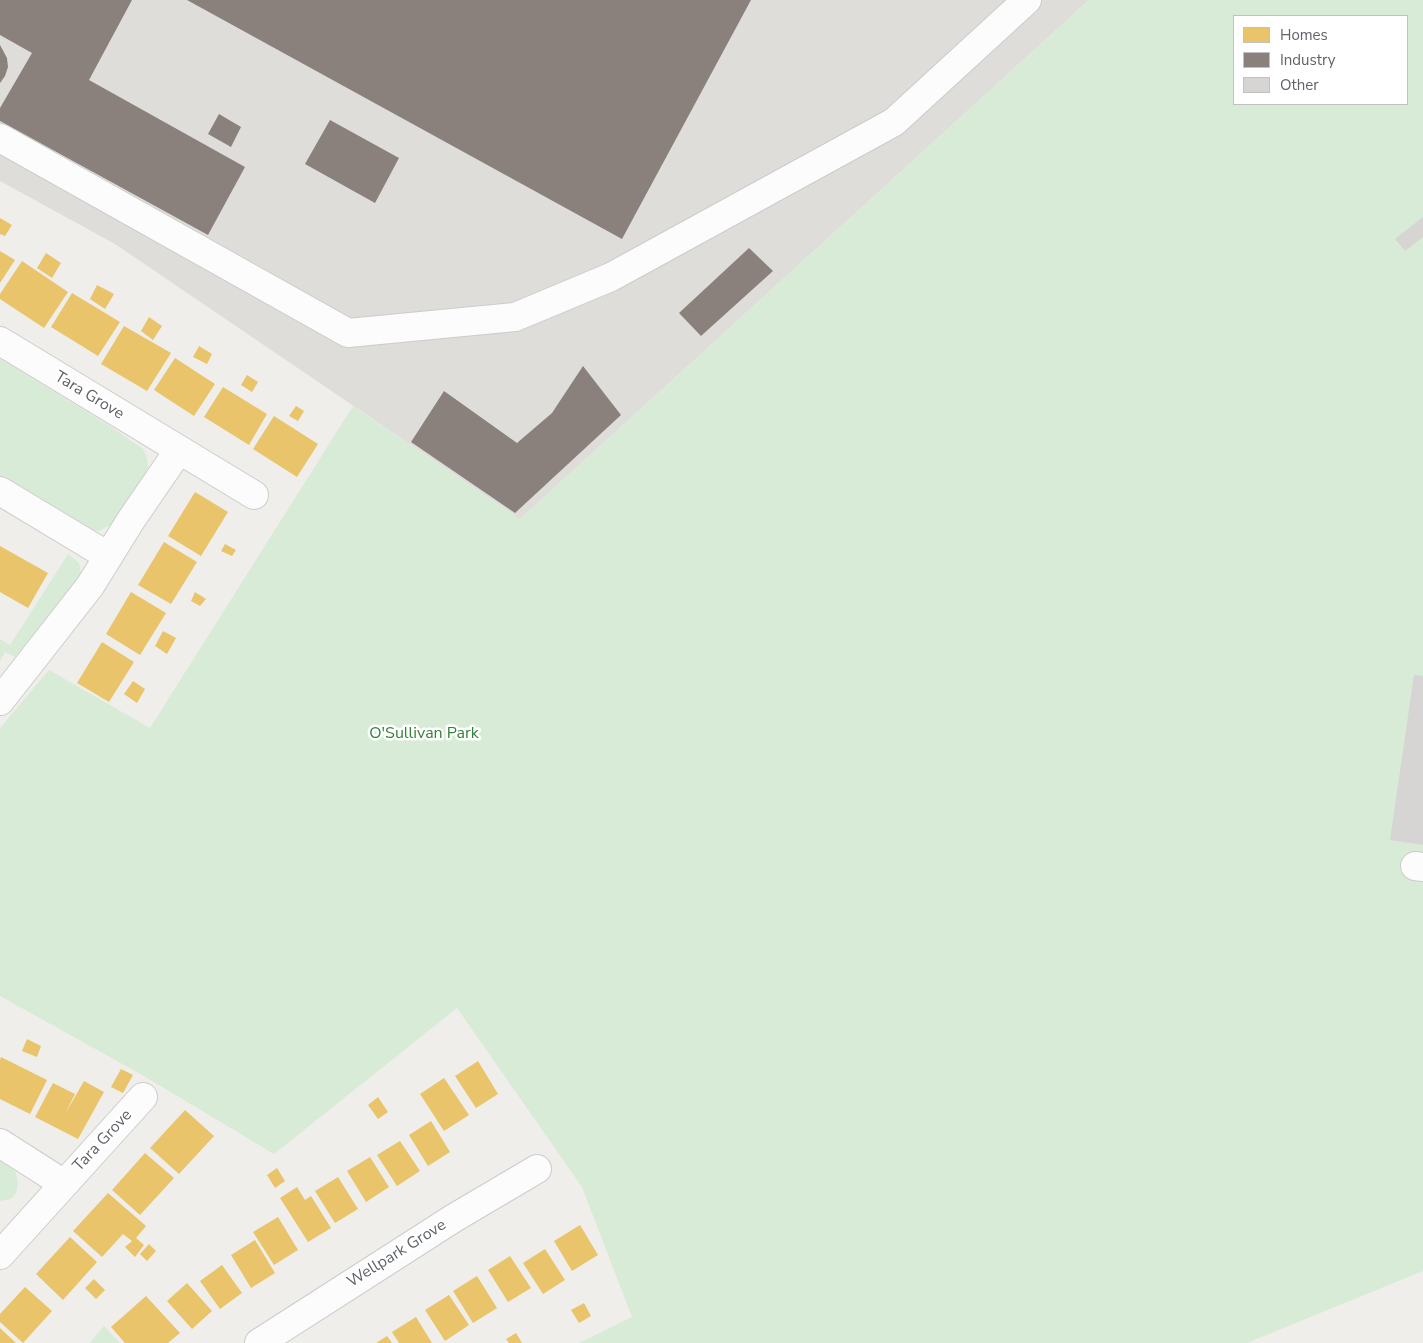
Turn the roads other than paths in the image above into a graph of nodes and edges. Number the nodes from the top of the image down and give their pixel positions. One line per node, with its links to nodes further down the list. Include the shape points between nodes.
1 (1026, 0): 2 (street, via 894,122 611,278 515,317 348,333)
2 (0, 138)
3 (0, 341): 4 (street, Tara Grove)
4 (179, 450): 6 (street, Tara Grove); 7 (street)
5 (0, 491): 7 (street)
6 (254, 495)
7 (108, 556): 8 (street, via 73,610)
8 (0, 701)
9 (143, 1098): 12 (street, Tara Grove)
10 (0, 1143): 12 (street, Tara Grove)
11 (537, 1169): 14 (street, Wellpark Grove, via 454,1218)
12 (64, 1184): 13 (street, Tara Grove)
13 (4, 1243)
14 (259, 1343)

